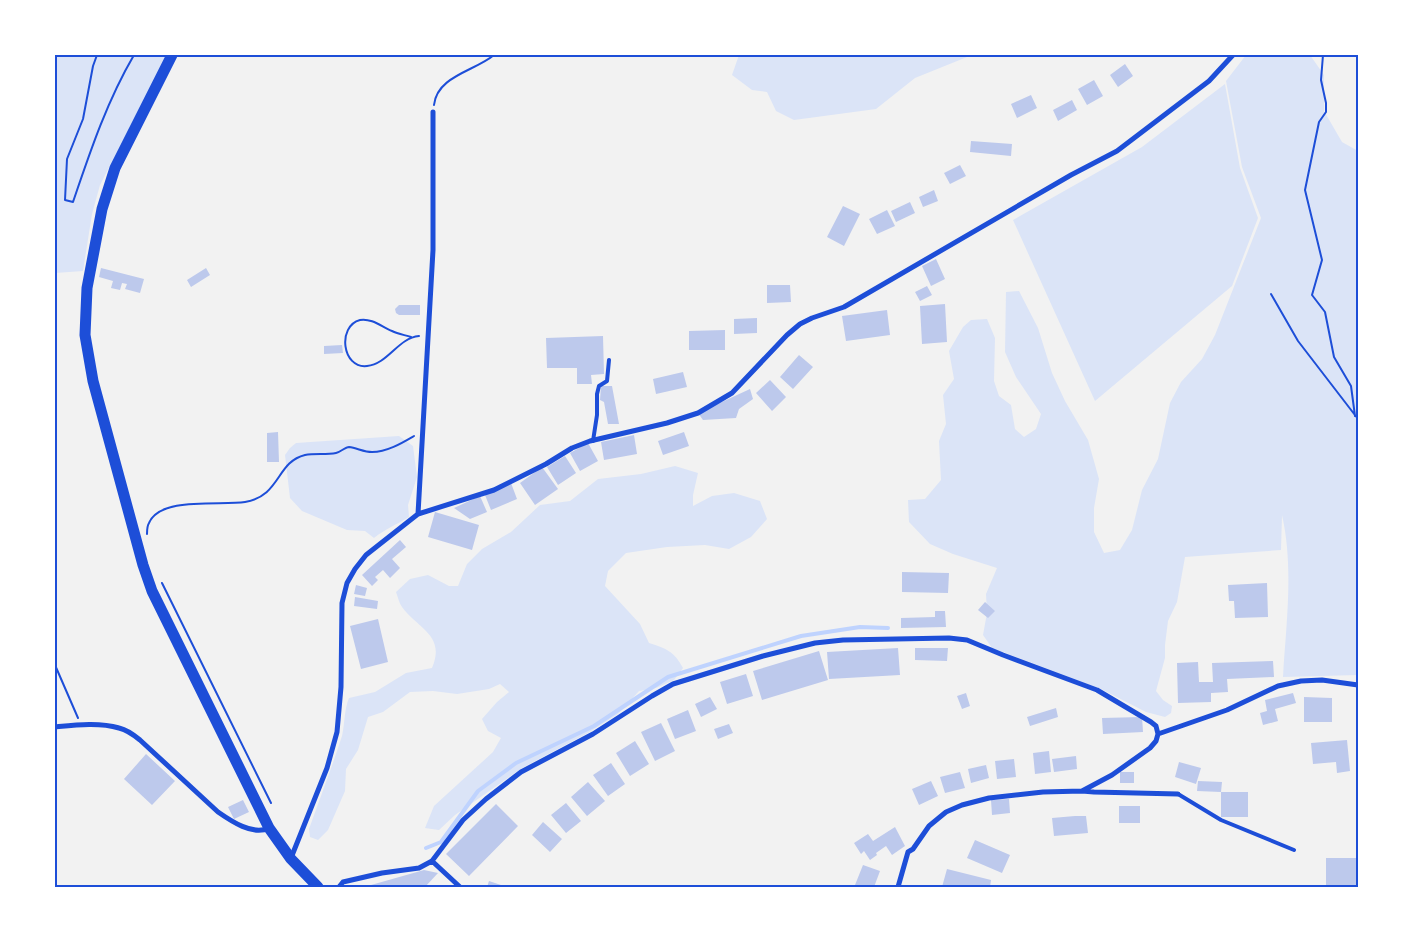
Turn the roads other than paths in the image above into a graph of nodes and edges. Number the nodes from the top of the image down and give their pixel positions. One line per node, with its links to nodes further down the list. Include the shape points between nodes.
1 (172, 55): 12 (main road, via 115,168 104,201 87,288 85,335 93,381 149,582)
2 (1233, 55): 5 (street, via 1209,81 1117,151 844,307 800,324 732,393 698,413)
3 (433, 112): 6 (street, via 433,250)
4 (609, 360): 5 (lane, via 607,381 599,386 596,394)
5 (593, 440): 6 (street, via 494,490)
6 (418, 514): 14 (street, via 366,555 347,583 342,603 337,732 327,768)
7 (1358, 685): 9 (street, via 1322,680 1278,686 1227,710)
8 (55, 727): 12 (street, via 109,726 127,731 218,812 250,829 260,831)
9 (1158, 734): 10 (street, via 1150,748 1112,775); 15 (street, via 1151,722 1097,690 968,640 815,643 673,684 594,734 521,772 463,820)
10 (1082, 790): 11 (street); 19 (street, via 989,798 946,812 929,826 913,850 908,852)
11 (1178, 794): 13 (lane, via 1221,820)
12 (269, 828): 14 (main road)
13 (1294, 850)
14 (291, 859): 16 (main road)
15 (432, 861): 17 (street, via 419,868 343,882); 18 (street)
16 (318, 887)
17 (339, 887)
18 (460, 887)
19 (898, 887)

